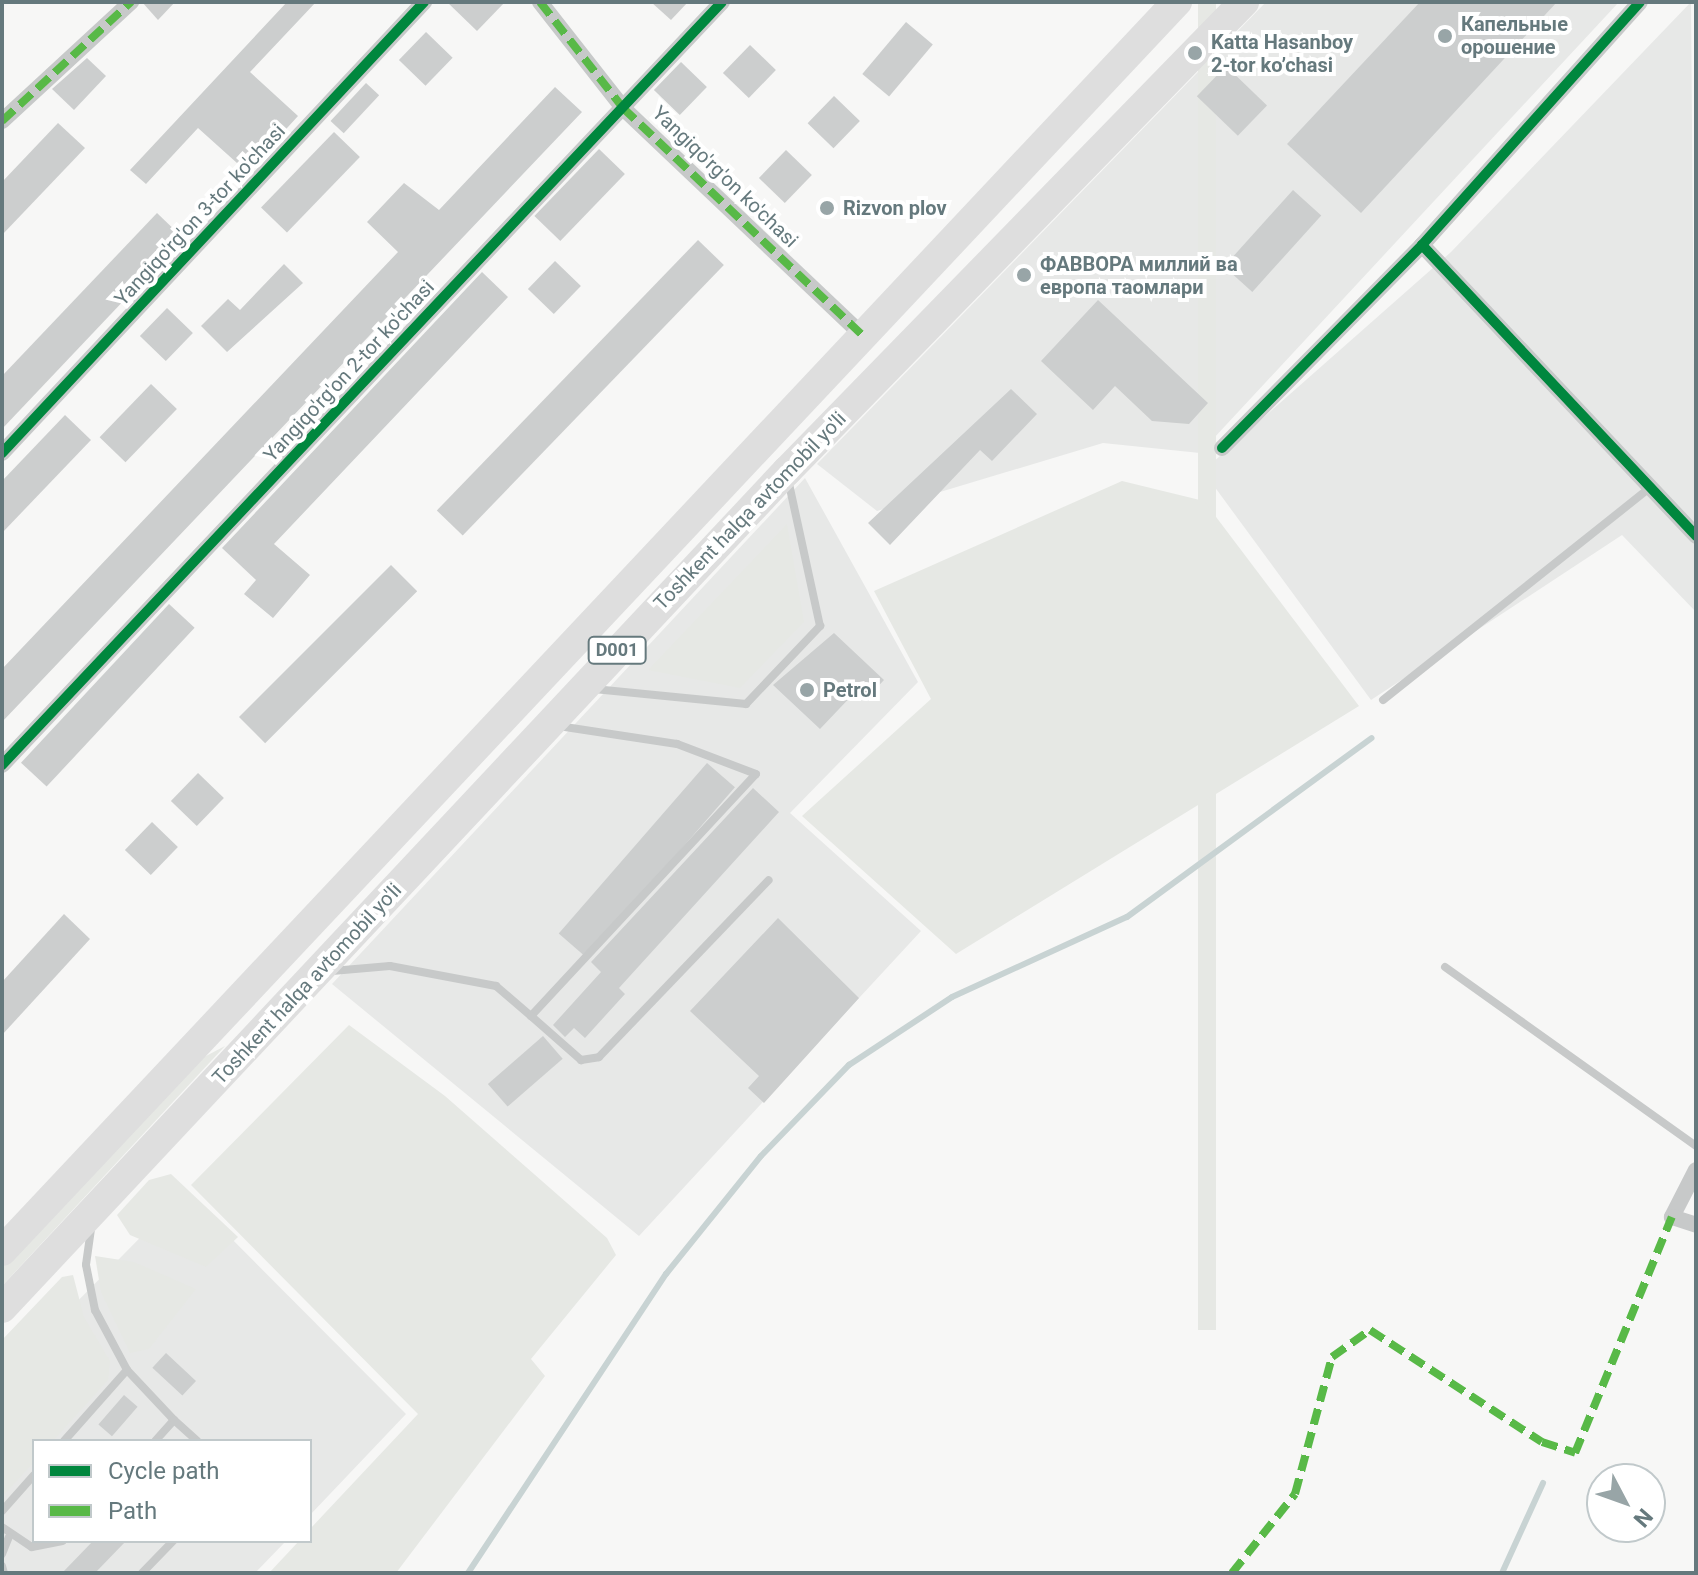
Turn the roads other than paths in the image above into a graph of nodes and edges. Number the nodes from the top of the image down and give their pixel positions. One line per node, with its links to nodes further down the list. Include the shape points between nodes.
1 (131, 2): 9 (street)
2 (424, 2): 13 (street, Yangiqo'rg'on 3-tor ko'chasi)
3 (540, 2): 8 (street, Yangiqo'rg'on ko'chasi)
4 (722, 2): 8 (street, Yangiqo'rg'on 2-tor ko'chasi)
5 (1177, 2): 11 (highway, Toshkent halqa avtomobil yo'li / D001)
6 (1244, 2): 14 (highway, Toshkent halqa avtomobil yo'li / D001)
7 (1640, 2): 10 (street)
8 (623, 108): 11 (street, Yangiqo'rg'on ko'chasi); 20 (street, Yangiqo'rg'on 2-tor ko'chasi)
9 (2, 121)
10 (1422, 245): 12 (street); 15 (street)
11 (862, 335): 24 (highway, Toshkent halqa avtomobil yo'li / D001)
12 (1222, 448)
13 (2, 453)
14 (787, 471): 17 (highway, Toshkent halqa avtomobil yo'li / D001); 17 (lane, via 820,626 746,704)
15 (1647, 490): 16 (street); 18 (lane)
16 (1696, 536)
17 (581, 688): 19 (highway, Toshkent halqa avtomobil yo'li / D001)
18 (1383, 700)
19 (546, 725): 23 (highway, Toshkent halqa avtomobil yo'li / D001); 25 (lane, via 677,744 756,774)
20 (2, 765)
21 (769, 880): 25 (lane, via 599,1057 581,1060)
22 (1445, 967): 27 (lane)
23 (319, 972): 25 (lane, via 390,966 496,986); 26 (highway, Toshkent halqa avtomobil yo'li / D001)
24 (229, 1010): 26 (highway); 31 (highway, Toshkent halqa avtomobil yo'li / D001)
25 (531, 1016)
26 (258, 1038): 29 (highway, Toshkent halqa avtomobil yo'li / D001)
27 (1696, 1146)
28 (1696, 1170): 30 (street, via 1672,1217)
29 (103, 1202): 32 (highway, Toshkent halqa avtomobil yo'li / D001); 33 (lane, via 89,1233 86,1265 95,1310)
30 (1696, 1225)
31 (2, 1251)
32 (2, 1308)
33 (127, 1370): 34 (lane); 35 (lane)
34 (174, 1420): 36 (lane); 37 (lane)
35 (66, 1439)
36 (157, 1439)
37 (195, 1439)
38 (32, 1477): 39 (lane)
39 (2, 1511)
40 (2, 1527): 41 (lane)
41 (9, 1537): 42 (lane, via 49,1548); 44 (lane)
42 (58, 1543)
43 (171, 1543): 47 (lane)
44 (2, 1554)
45 (2, 1566): 46 (lane)
46 (4, 1573)
47 (142, 1573)

